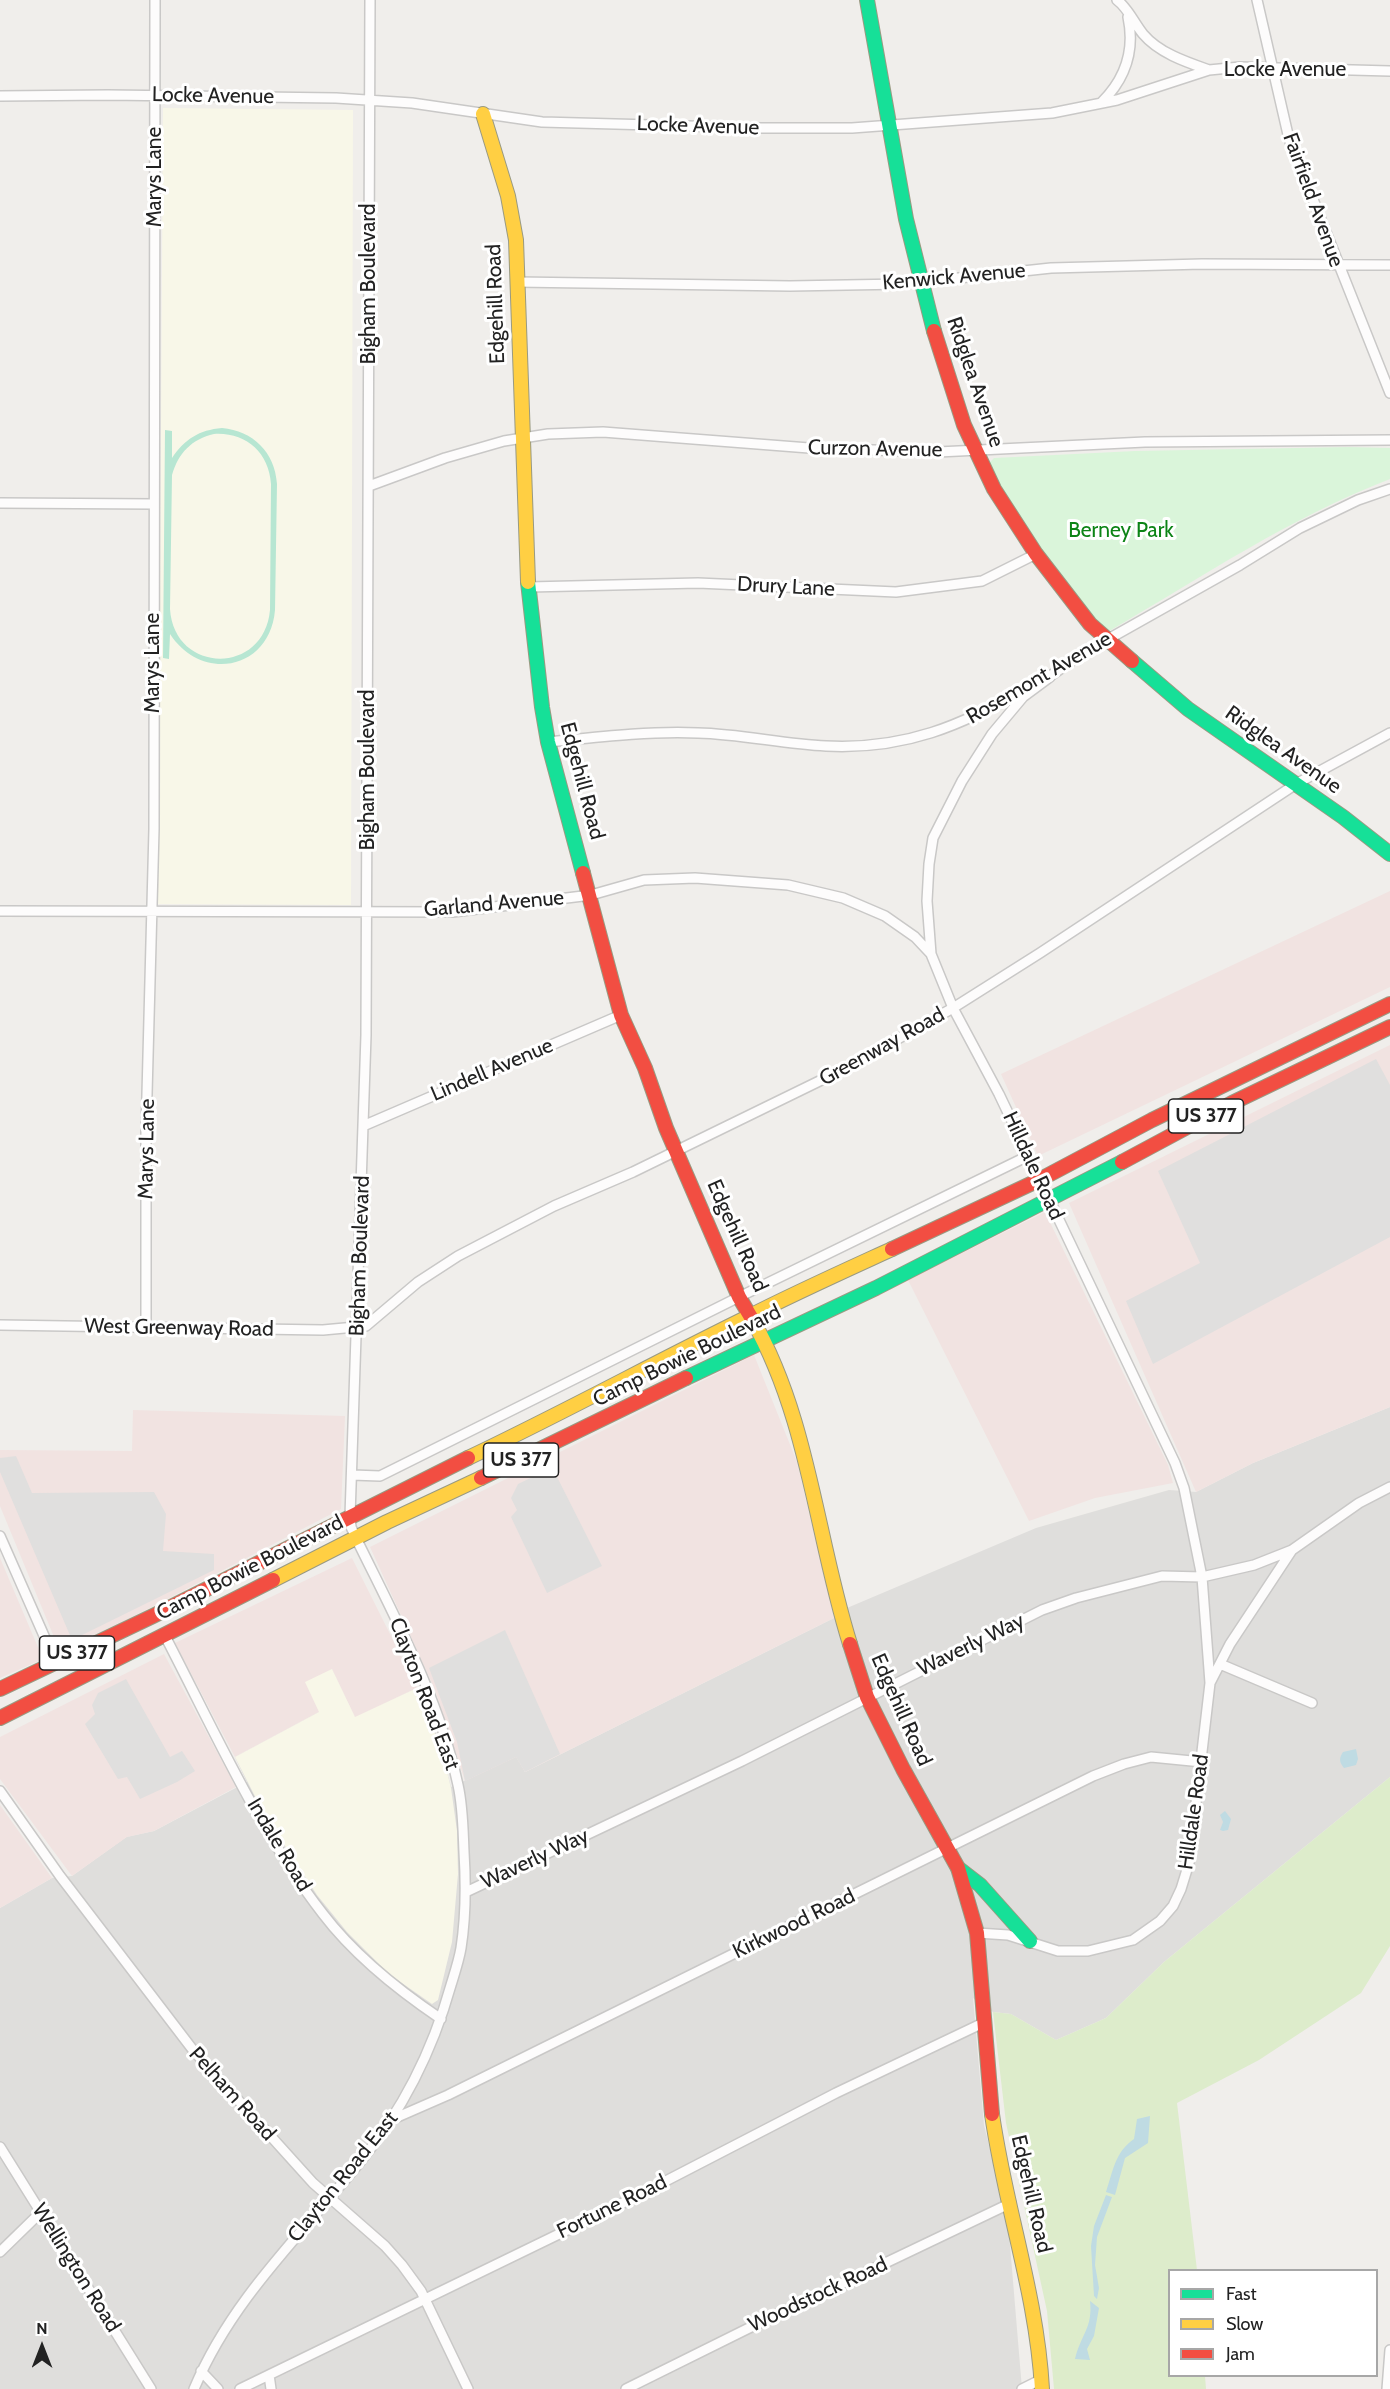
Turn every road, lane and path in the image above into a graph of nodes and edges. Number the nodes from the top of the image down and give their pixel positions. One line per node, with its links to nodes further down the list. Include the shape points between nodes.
1 (155, 0): 11 (street, Marys Lane)
2 (370, 0): 12 (street, Bigham Boulevard)
3 (867, 0): 15 (street, Ridglea Avenue)
4 (1117, 0): 6 (street)
5 (1257, 0): 8 (street, Fairfield Avenue)
6 (1127, 12): 7 (street, via 1159,48); 13 (street, via 1132,35 1130,51 1118,85)
7 (1209, 70): 8 (street, Locke Avenue); 13 (street, Locke Avenue)
8 (1273, 70): 9 (street, Locke Avenue); 16 (street, Fairfield Avenue, via 1289,139)
9 (1390, 71)
10 (0, 96): 11 (street, Locke Avenue)
11 (155, 96): 12 (street, Locke Avenue); 27 (street, Marys Lane)
12 (370, 100): 14 (street, Locke Avenue); 24 (street, Bigham Boulevard)
13 (1102, 102): 15 (street, Locke Avenue, via 1052,113)
14 (483, 114): 15 (street, Locke Avenue, via 542,122 738,128); 18 (street, Edgehill Road, via 508,196 516,240)
15 (889, 125): 19 (street, Ridglea Avenue)
16 (1337, 265): 17 (street, Kenwick Avenue); 19 (street, Kenwick Avenue, via 1051,268); 20 (street, Fairfield Avenue)
17 (1390, 265)
18 (517, 282): 19 (street, Kenwick Avenue, via 790,286); 21 (street, Edgehill Road)
19 (922, 282): 23 (street, Ridglea Avenue, via 949,383)
20 (1390, 393)
21 (522, 438): 23 (street, Curzon Avenue, via 603,432 809,448); 24 (street, Curzon Avenue, via 445,458); 29 (street, Edgehill Road)
22 (1390, 440): 23 (street, Curzon Avenue, via 1145,442)
23 (975, 450): 28 (street, Ridglea Avenue, via 994,489)
24 (369, 486): 39 (street, Bigham Boulevard)
25 (1390, 489): 30 (street, Rosemont Avenue, via 1300,528)
26 (0, 503): 27 (street)
27 (153, 504): 38 (street, Marys Lane)
28 (1036, 554): 29 (street, Drury Lane, via 982,580 896,592 698,583); 30 (street, Ridglea Avenue, via 1090,624)
29 (530, 587): 33 (street, Edgehill Road)
30 (1107, 639): 31 (street, Rosemont Avenue); 34 (street, Ridglea Avenue, via 1188,709)
31 (1050, 677): 33 (street, Rosemont Avenue, via 949,729 884,744 823,746 700,733 636,732); 40 (street, Hilldale Road, via 1023,697 992,734 933,838 927,901)
32 (1390, 733): 34 (street, Greenway Road)
33 (548, 742): 36 (street, Edgehill Road)
34 (1296, 784): 35 (street, Ridglea Avenue); 42 (street, Greenway Road)
35 (1390, 854)
36 (591, 895): 39 (street, Garland Avenue, via 476,910); 40 (street, Garland Avenue, via 644,880 695,878 788,885 843,898 885,916); 43 (street, Edgehill Road)
37 (0, 911): 38 (street, Garland Avenue)
38 (152, 911): 39 (street, Garland Avenue); 55 (street, Marys Lane)
39 (367, 911): 47 (street, Bigham Boulevard)
40 (931, 954): 42 (street, Hilldale Road)
41 (1390, 1004): 45 (street, Camp Bowie Boulevard / US 377)
42 (953, 1008): 48 (street, Greenway Road, via 842,1070); 49 (street, Hilldale Road)
43 (621, 1015): 47 (street, Lindell Avenue); 48 (street, Edgehill Road)
44 (1390, 1027): 46 (street, Camp Bowie Boulevard / US 377)
45 (1278, 1059): 46 (street, via 1279,1074); 50 (street, Camp Bowie Boulevard / US 377)
46 (1232, 1103): 51 (street, Camp Bowie Boulevard / US 377)
47 (363, 1126): 56 (street, Bigham Boulevard)
48 (676, 1151): 52 (street, Edgehill Road); 56 (street, Greenway Road, via 554,1206 458,1256 418,1282 366,1326)
49 (1028, 1156): 50 (street, Hilldale Road); 52 (street)
50 (1039, 1180): 51 (street, Hilldale Road); 53 (street, Camp Bowie Boulevard / US 377)
51 (1049, 1201): 57 (street, Camp Bowie Boulevard / US 377); 66 (street, Hilldale Road, via 1175,1463)
52 (739, 1297): 53 (street, Edgehill Road); 60 (street, via 380,1476)
53 (751, 1316): 57 (street, Edgehill Road); 58 (street, Camp Bowie Boulevard / US 377)
54 (0, 1325): 55 (street, West Greenway Road)
55 (146, 1327): 56 (street, West Greenway Road)
56 (358, 1328): 60 (street, Bigham Boulevard)
57 (765, 1342): 59 (street, Camp Bowie Boulevard / US 377); 74 (street, Edgehill Road, via 802,1444 837,1602)
58 (544, 1422): 59 (street); 62 (street, Camp Bowie Boulevard / US 377)
59 (555, 1444): 64 (street, Camp Bowie Boulevard / US 377)
60 (352, 1474): 62 (street, Bigham Boulevard)
61 (1390, 1487): 65 (street, Waverly Way, via 1359,1503)
62 (350, 1516): 64 (street, Bigham Boulevard); 67 (street, Camp Bowie Boulevard / US 377)
63 (0, 1536): 69 (street)
64 (356, 1538): 68 (street, Camp Bowie Boulevard / US 377); 81 (street, Clayton Road East, via 409,1646 441,1726 459,1788)
65 (1292, 1550): 66 (street, Waverly Way, via 1245,1568); 70 (street, Hilldale Road)
66 (1202, 1577): 71 (street, Hilldale Road); 74 (street, Waverly Way, via 1162,1576 1042,1610)
67 (153, 1616): 68 (street); 69 (street, Camp Bowie Boulevard / US 377)
68 (164, 1634): 72 (street, Camp Bowie Boulevard / US 377); 84 (street, Indale Road, via 257,1811 303,1887 324,1916 371,1966)
69 (56, 1663): 72 (street); 73 (street, Camp Bowie Boulevard / US 377)
70 (1220, 1664): 71 (street, Hilldale Road); 75 (street)
71 (1210, 1683): 77 (street, Hilldale Road)
72 (67, 1684): 76 (street, Camp Bowie Boulevard / US 377)
73 (0, 1689)
74 (867, 1697): 79 (street, Edgehill Road); 81 (street, Waverly Way)
75 (1312, 1703)
76 (0, 1718)
77 (1202, 1762): 79 (street, Kirkwood Road, via 1151,1757 1124,1764); 83 (street, Hilldale Road, via 1189,1863 1177,1898 1160,1921 1133,1940 1088,1951 1058,1951)
78 (0, 1791): 88 (street, Pelham Road, via 193,2050)
79 (946, 1849): 80 (street, Edgehill Road); 86 (street, Kirkwood Road)
80 (958, 1868): 82 (street, Edgehill Road); 83 (street, via 980,1885)
81 (466, 1892): 84 (street, Clayton Road East, via 461,1950)
82 (977, 1933): 83 (street, Hilldale Road); 85 (street, Edgehill Road)
83 (1030, 1941)
84 (441, 2019): 86 (street, Clayton Road East)
85 (983, 2023): 89 (street, Edgehill Road, via 997,2140); 92 (street, Fortune Road)
86 (393, 2119): 88 (street, Clayton Road East)
87 (0, 2147): 90 (street, Wellington Road)
88 (330, 2197): 92 (street, Pelham Road, via 385,2246); 94 (street, Clayton Road East, via 264,2273 227,2325)
89 (1011, 2203): 96 (street, Edgehill Road, via 1037,2318); 103 (street, Woodstock Road)
90 (41, 2212): 91 (street); 97 (street, Wellington Road)
91 (0, 2252)
92 (424, 2298): 95 (street, Fortune Road); 102 (street, Pelham Road)
93 (1390, 2350): 105 (street)
94 (201, 2371): 98 (street, Clayton Road East); 99 (street)
95 (269, 2375): 100 (street, Fortune Road); 101 (street)
96 (1042, 2384): 104 (street)
97 (151, 2389)
98 (194, 2389)
99 (218, 2389)
100 (240, 2389)
101 (271, 2389)
102 (468, 2389)
103 (626, 2389)
104 (1022, 2389)
105 (1388, 2389)

